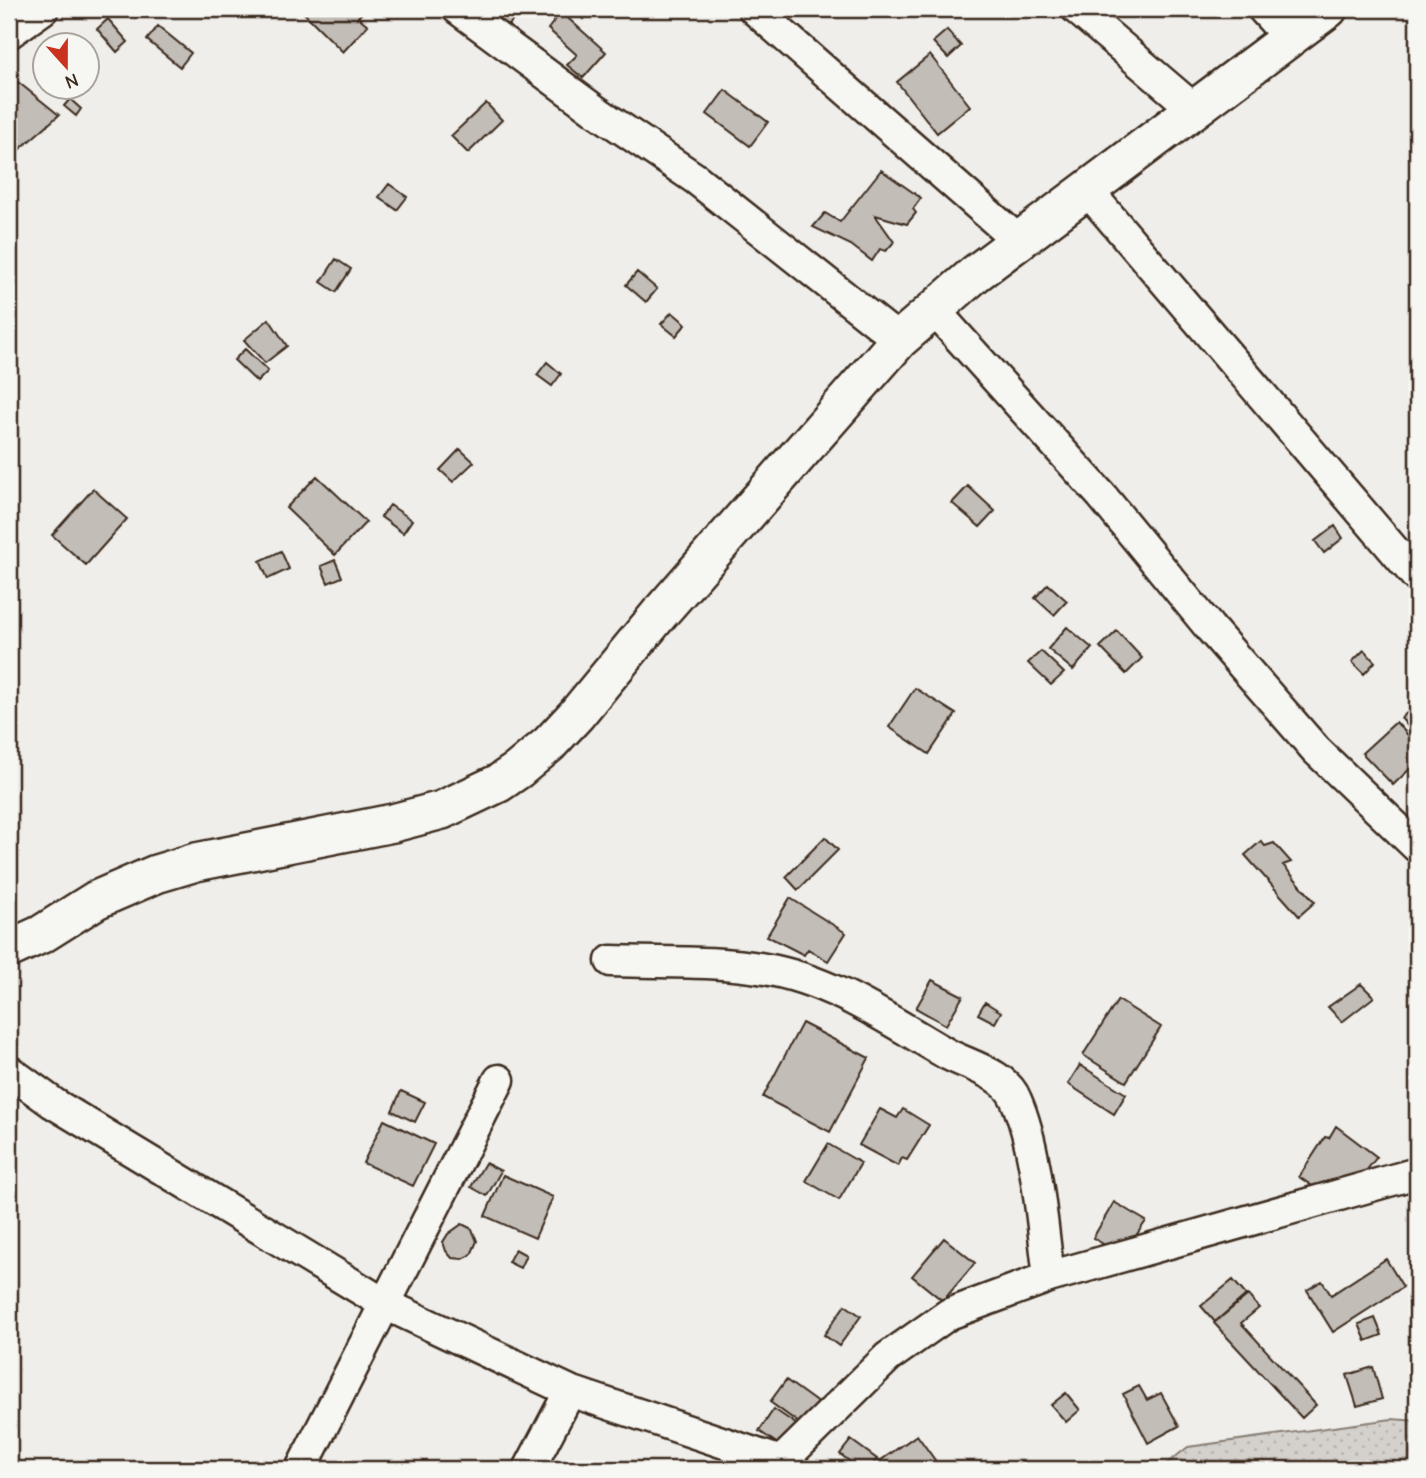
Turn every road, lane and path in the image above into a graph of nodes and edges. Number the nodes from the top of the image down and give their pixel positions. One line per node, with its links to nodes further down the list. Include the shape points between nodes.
1 (43, 9): 7 (street)
2 (458, 9): 13 (street, via 696,179)
3 (754, 9): 11 (street)
4 (1077, 9): 9 (street)
5 (1263, 9): 8 (street)
6 (1328, 9): 8 (street)
7 (9, 33)
8 (1289, 38): 9 (street)
9 (1194, 109): 10 (street)
10 (1087, 190): 11 (street); 14 (street)
11 (1018, 242): 12 (street)
12 (934, 310): 13 (street); 15 (street, via 1101,495 1316,750)
13 (899, 340): 16 (street, via 576,715 518,770 442,810 156,874 96,900)
14 (1417, 576)
15 (1417, 847)
16 (9, 949)
17 (611, 961): 21 (street, via 768,969 854,1000 1005,1083 1016,1098 1033,1161)
18 (9, 1071): 22 (street, via 53,1103)
19 (499, 1080): 22 (street)
20 (1417, 1173): 21 (street)
21 (1049, 1277): 24 (street, via 949,1314 888,1357)
22 (384, 1304): 23 (street); 25 (street)
23 (570, 1391): 24 (street); 26 (street)
24 (785, 1466)
25 (301, 1469)
26 (530, 1469)

